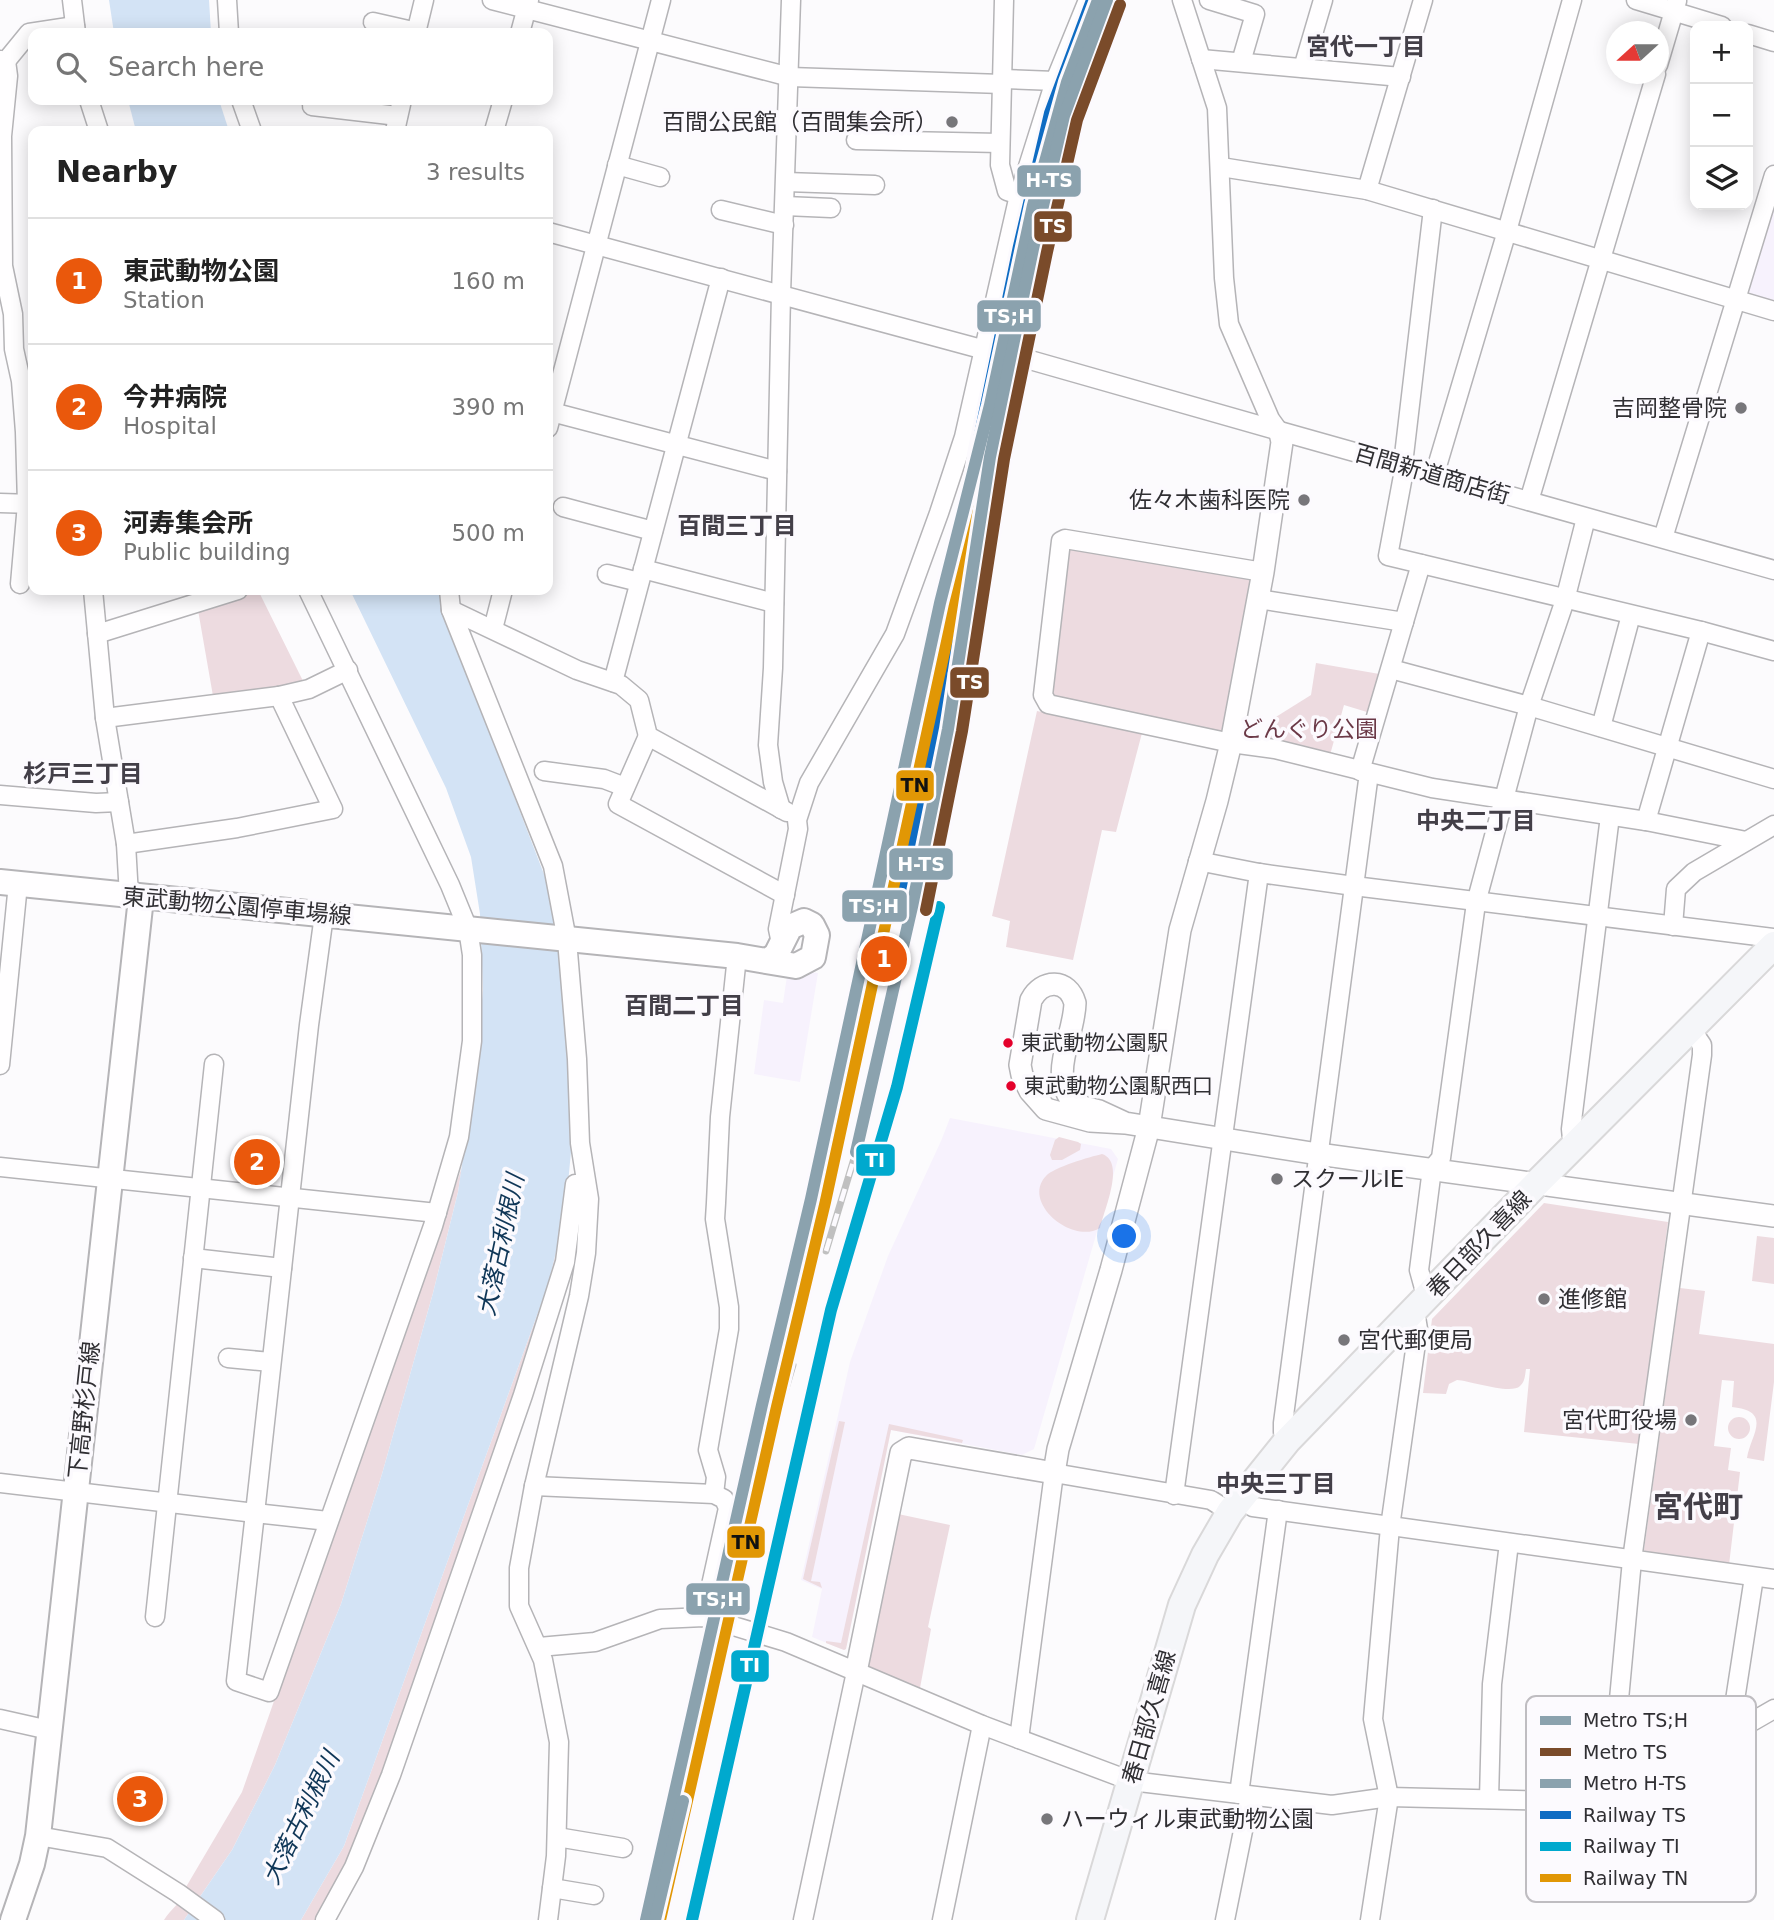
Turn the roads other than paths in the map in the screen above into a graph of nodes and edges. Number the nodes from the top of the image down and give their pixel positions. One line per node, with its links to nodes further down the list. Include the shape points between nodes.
1 (72, 0): 19 (street)
2 (227, 0): 20 (street)
3 (424, 0): 22 (street)
4 (492, 0): 15 (street)
5 (661, 0): 27 (street)
6 (792, 0): 33 (street)
7 (1004, 0): 35 (street)
8 (1088, 0): 36 (street)
9 (1182, 0): 29 (street)
10 (1209, 0): 31 (street, via 1255,14)
11 (1323, 0): 32 (street)
12 (1423, 0): 34 (street)
13 (1572, 0): 61 (street)
14 (1636, 0): 16 (street)
15 (528, 4): 23 (street); 27 (street)
16 (1676, 6): 17 (street); 24 (street)
17 (1710, 21)
18 (373, 22): 21 (street)
19 (75, 28)
20 (229, 28)
21 (399, 28)
22 (417, 28)
23 (521, 28)
24 (1669, 29)
25 (28, 34): 30 (street)
26 (1753, 36): 28 (street)
27 (650, 41): 33 (street); 48 (street)
28 (1774, 42)
29 (1201, 59): 31 (street); 49 (street, via 1217,108)
30 (3, 61): 77 (street, via 8,76 2,136 3,266 13,314)
31 (1241, 62): 32 (street)
32 (1303, 68): 34 (street)
33 (790, 77): 35 (street); 52 (street)
34 (1401, 77): 54 (street)
35 (1002, 81): 36 (street); 47 (street)
36 (1055, 81): 55 (street)
37 (1653, 84): 64 (street)
38 (91, 105): 43 (street)
39 (243, 105): 44 (street)
40 (502, 105): 45 (street)
41 (312, 106): 42 (street)
42 (398, 116)
43 (97, 126)
44 (250, 126)
45 (495, 126)
46 (856, 140): 47 (street)
47 (1000, 143): 55 (street, via 1007,191)
48 (617, 165): 51 (street); 63 (street)
49 (1220, 167): 54 (street); 72 (street, via 1229,324)
50 (1774, 175): 67 (street)
51 (660, 177)
52 (786, 182): 53 (street); 56 (street)
53 (875, 185)
54 (1367, 190): 58 (street)
55 (1019, 195): 69 (street)
56 (785, 206): 57 (street); 60 (street)
57 (831, 208)
58 (1433, 209): 61 (street); 74 (street)
59 (721, 210): 60 (street)
60 (784, 225): 66 (street)
61 (1507, 231): 64 (street); 76 (street)
62 (553, 233): 63 (street, 百間新道商店街)
63 (596, 245): 65 (street, 百間新道商店街); 70 (street)
64 (1601, 258): 67 (street); 78 (street)
65 (721, 278): 66 (street, 百間新道商店街); 73 (street)
66 (781, 294): 69 (street, 百間新道商店街); 75 (street)
67 (1737, 299): 68 (street); 85 (street)
68 (1774, 311)
69 (985, 350): 72 (street, 百間新道商店街); 126 (street, via 964,438 895,634 808,783)
70 (553, 402)
71 (553, 418): 73 (street)
72 (1280, 433): 74 (street, 百間新道商店街); 88 (street)
73 (676, 445): 75 (street); 84 (street)
74 (1404, 465): 76 (street, 百間新道商店街); 86 (street, via 1388,556)
75 (777, 471): 99 (street)
76 (1435, 473): 78 (street, 百間新道商店街)
77 (28, 475)
78 (1529, 501): 82 (street, 百間新道商店街)
79 (0, 503): 80 (street)
80 (28, 504)
81 (563, 507): 84 (street)
82 (1586, 518): 85 (street, 百間新道商店街); 98 (street)
83 (28, 520): 91 (street)
84 (653, 530): 90 (street)
85 (1664, 538): 87 (street, 百間新道商店街)
86 (1421, 564): 98 (street); 102 (street)
87 (1774, 570)
88 (1263, 572): 97 (street); 115 (street, via 1061,541 1043,695 1048,704)
89 (607, 574): 90 (street)
90 (641, 576): 99 (street); 109 (street)
91 (20, 584)
92 (93, 595): 105 (street)
93 (222, 595): 105 (street)
94 (310, 595): 108 (street)
95 (450, 595): 100 (street)
96 (502, 595): 103 (street)
97 (1258, 599): 102 (street); 115 (street)
98 (1565, 600): 101 (street); 111 (street)
99 (774, 603): 124 (street, via 768,745)
100 (451, 610): 103 (street); 144 (street, via 553,866)
101 (1631, 615): 104 (street); 113 (street)
102 (1404, 622): 107 (street)
103 (493, 629): 109 (street, via 577,670)
104 (1701, 631): 106 (street); 116 (street)
105 (97, 634): 112 (street)
106 (1774, 651)
107 (1391, 668): 111 (street); 118 (street)
108 (348, 670): 110 (street, via 309,689); 142 (street)
109 (613, 682): 114 (street, via 639,700)
110 (279, 696): 112 (street); 130 (street, via 333,809)
111 (1529, 706): 113 (street); 122 (street)
112 (105, 718): 123 (street)
113 (1601, 727): 116 (street)
114 (648, 736): 120 (street); 124 (street)
115 (1231, 743): 118 (street); 131 (street)
116 (1668, 747): 119 (street); 127 (street)
117 (544, 771): 120 (street, via 604,779)
118 (1365, 772): 122 (street); 134 (street)
119 (1774, 779)
120 (625, 787): 136 (street, via 618,804)
121 (0, 795): 123 (street)
122 (1503, 798): 125 (street); 137 (street)
123 (119, 802): 130 (street)
124 (781, 809): 126 (street)
125 (1610, 816): 127 (street); 139 (street)
126 (797, 820): 136 (street)
127 (1646, 821): 129 (street)
128 (1774, 825): 129 (street)
129 (1746, 841): 141 (street, via 1694,872 1676,889)
130 (126, 844): 135 (street)
131 (1198, 861): 132 (street); 152 (street, via 1180,930)
132 (1259, 873): 134 (street); 153 (street)
133 (9, 883): 135 (main road, 東武動物公園停車場線); 150 (street)
134 (1354, 886): 137 (street); 155 (street)
135 (135, 897): 138 (main road, 東武動物公園停車場線); 158 (main road, 下高野杉戸線)
136 (785, 898): 140 (street, via 788,912); 146 (street)
137 (1476, 903): 139 (street); 157 (street, via 1441,1158)
138 (324, 915): 142 (main road, 東武動物公園停車場線); 162 (street)
139 (1597, 918): 141 (street); 154 (street, via 1571,1129)
140 (798, 922): 146 (main road); 146 (main road, via 809,922 815,930 813,957 796,966)
141 (1673, 926): 143 (street)
142 (471, 929): 144 (main road, 東武動物公園停車場線); 164 (street, via 472,1041 459,1137)
143 (1774, 938)
144 (565, 939): 147 (main road); 174 (street, via 580,1143 588,1184 588,1235 570,1336)
145 (1774, 945): 148 (main road, 春日部久喜線)
146 (775, 953): 147 (main road)
147 (737, 956): 176 (street, via 717,1166 715,1219 729,1329 708,1451 716,1477)
148 (1691, 1029): 154 (main road, 春日部久喜線); 163 (street, via 1703,1055)
149 (214, 1063): 161 (street)
150 (0, 1065)
151 (1125, 1123): 151 (street, via 1059,1114 1030,1091 1022,1075 1021,1054 1031,1000 1044,985 1066,988 1074,1003 1061,1076 1063,1089 1075,1105); 152 (street)
152 (1149, 1127): 153 (street); 172 (street)
153 (1223, 1139): 155 (street); 177 (street)
154 (1573, 1149): 159 (main road, 春日部久喜線)
155 (1318, 1154): 157 (street); 171 (street, via 1283,1423)
156 (0, 1167): 158 (street)
157 (1432, 1169): 159 (street); 168 (street, via 1419,1270)
158 (110, 1178): 161 (street); 175 (main road, 下高野杉戸線)
159 (1538, 1182): 163 (street); 168 (main road, 春日部久喜線)
160 (575, 1184): 212 (street, via 565,1262 523,1395 391,1775 354,1867)
161 (201, 1189): 162 (street); 166 (street)
162 (290, 1199): 164 (street); 167 (street)
163 (1680, 1203): 165 (street); 185 (street)
164 (437, 1213): 182 (street)
165 (1774, 1216)
166 (193, 1258): 167 (street); 178 (street)
167 (282, 1268): 170 (street)
168 (1421, 1305): 171 (main road, 春日部久喜線); 183 (street)
169 (228, 1358): 170 (street)
170 (271, 1362): 181 (street)
171 (1287, 1441): 179 (main road, 春日部久喜線)
172 (1054, 1474): 177 (street); 191 (street, via 909,1448 901,1452); 199 (street)
173 (0, 1483): 175 (street)
174 (534, 1486): 176 (street); 190 (street, via 517,1594 523,1619)
175 (75, 1493): 178 (street); 198 (main road, 下高野杉戸線)
176 (715, 1494): 189 (street, via 728,1508)
177 (1174, 1495): 179 (street)
178 (167, 1504): 181 (street); 188 (street)
179 (1235, 1505): 180 (street); 200 (main road, 春日部久喜線, via 1182,1605)
180 (1278, 1510): 183 (street); 201 (street)
181 (255, 1513): 182 (street); 182 (street, via 236,1681 269,1692)
182 (328, 1521)
183 (1390, 1527): 184 (street); 202 (street, via 1373,1719)
184 (1509, 1544): 185 (street); 203 (street, via 1492,1684)
185 (1632, 1560): 186 (street); 192 (street)
186 (1754, 1577): 187 (street); 193 (street)
187 (1774, 1579)
188 (155, 1617)
189 (704, 1618): 190 (street, via 660,1619 595,1642); 191 (street, via 786,1642)
190 (539, 1647): 206 (street, via 559,1742)
191 (856, 1672): 197 (street); 214 (street)
192 (1619, 1696)
193 (1736, 1696)
194 (1774, 1709): 196 (street)
195 (0, 1719): 198 (street)
196 (1756, 1719)
197 (982, 1725): 199 (street); 215 (street)
198 (49, 1730): 205 (main road, 下高野杉戸線)
199 (1018, 1739): 200 (street)
200 (1131, 1782): 201 (street); 216 (main road, 春日部久喜線)
201 (1245, 1795): 202 (street, via 1332,1805); 217 (street)
202 (1389, 1797): 203 (street); 218 (street)
203 (1489, 1799): 204 (street)
204 (1526, 1800)
205 (38, 1836): 210 (main road, 下高野杉戸線); 211 (street, via 107,1848)
206 (557, 1837): 207 (street); 208 (street)
207 (623, 1848)
208 (552, 1888): 209 (street); 213 (street)
209 (594, 1895)
210 (13, 1920)
211 (215, 1920)
212 (325, 1920)
213 (548, 1920)
214 (803, 1920)
215 (942, 1920)
216 (1090, 1920)
217 (1225, 1920)
218 (1370, 1920)

